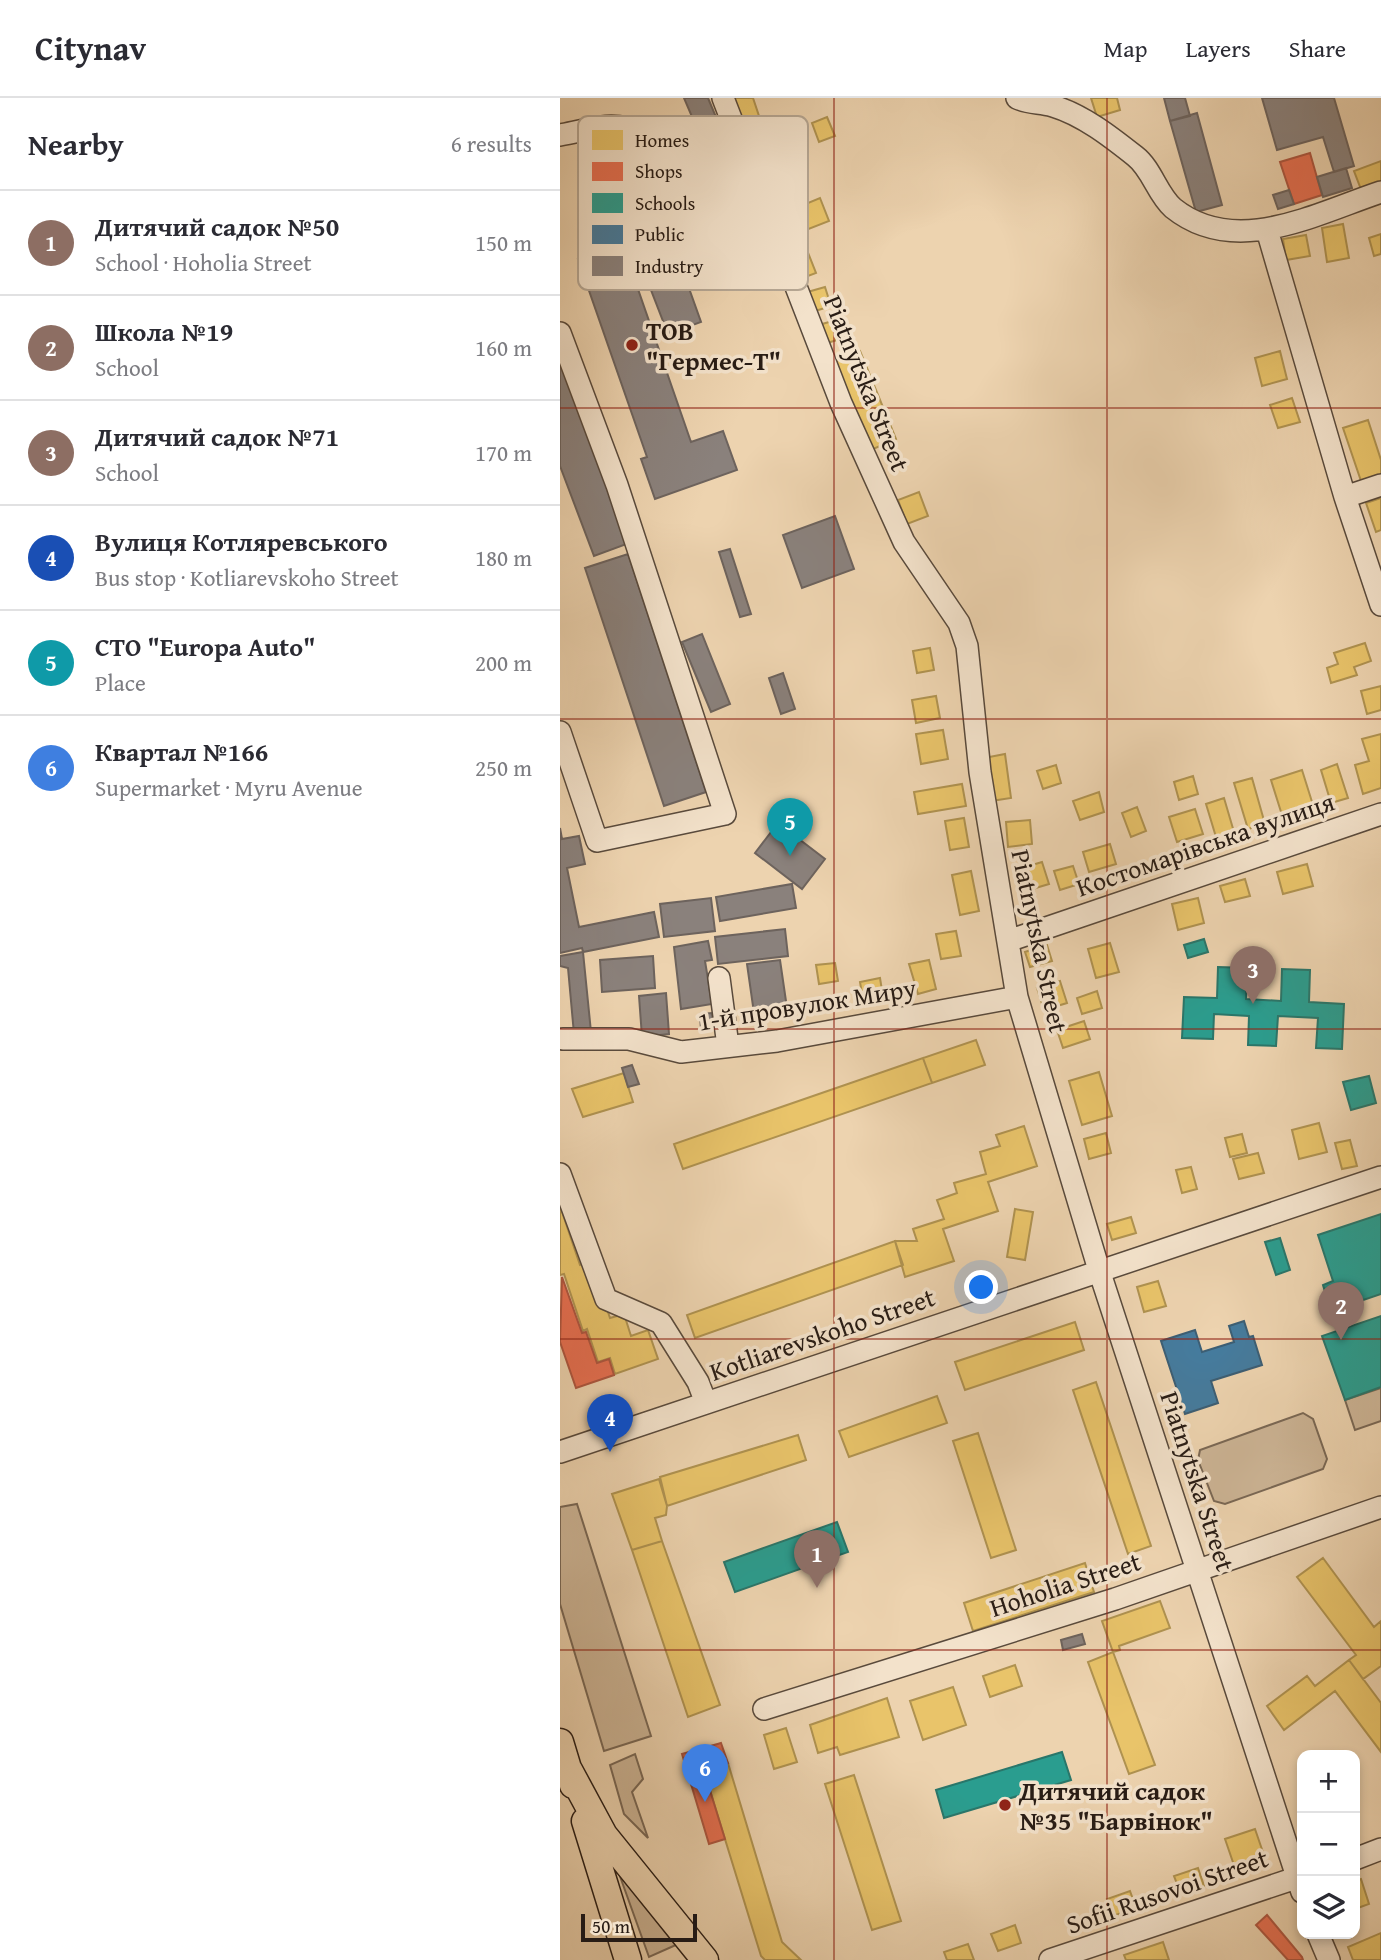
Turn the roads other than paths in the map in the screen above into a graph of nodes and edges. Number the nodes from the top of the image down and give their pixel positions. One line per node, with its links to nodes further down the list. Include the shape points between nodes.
1 (723, 98): 3 (street, Piatnytska Street)
2 (1017, 98): 7 (street, via 1074,114 1106,135 1139,159 1170,205 1193,223 1218,231)
3 (730, 116)
4 (578, 131): 5 (street)
5 (560, 135)
6 (1381, 192): 7 (street)
7 (1267, 230): 11 (street)
8 (797, 290): 15 (street, Piatnytska Street, via 892,517 959,624 967,646 979,772)
9 (560, 333): 13 (street, via 617,485 725,814 597,841)
10 (1381, 485): 11 (street)
11 (1345, 497): 12 (street)
12 (1381, 605)
13 (560, 732)
14 (1381, 814): 15 (street, Костомарівська вулиця)
15 (1008, 941): 17 (street, Piatnytska Street)
16 (719, 978): 19 (street)
17 (1017, 997): 19 (street, 1-й провулок Миру); 22 (street, Piatnytska Street)
18 (561, 1039): 19 (street, 1-й провулок Миру, via 629,1039 681,1052)
19 (728, 1046)
20 (560, 1174): 23 (street, via 606,1299 661,1323 698,1382)
21 (1381, 1177): 22 (street, Kotliarevskoho Street)
22 (1099, 1270): 23 (street, Kotliarevskoho Street); 26 (street, Piatnytska Street)
23 (706, 1404): 24 (street, Kotliarevskoho Street)
24 (560, 1452)
25 (1381, 1507): 26 (street, Hoholia Street)
26 (1196, 1570): 27 (street, Hoholia Street); 32 (street, Piatnytska Street)
27 (764, 1709)
28 (560, 1742): 29 (main road)
29 (569, 1770): 35 (main road); 38 (main road, via 604,1835)
30 (1381, 1849): 31 (street)
31 (1360, 1856)
32 (1298, 1876)
33 (1297, 1883): 39 (street, Sofii Rusovoi Street)
34 (1320, 1939): 40 (street)
35 (628, 1960)
36 (678, 1960): 37 (main road)
37 (686, 1960)
38 (705, 1960)
39 (1050, 1960)
40 (1329, 1960)

